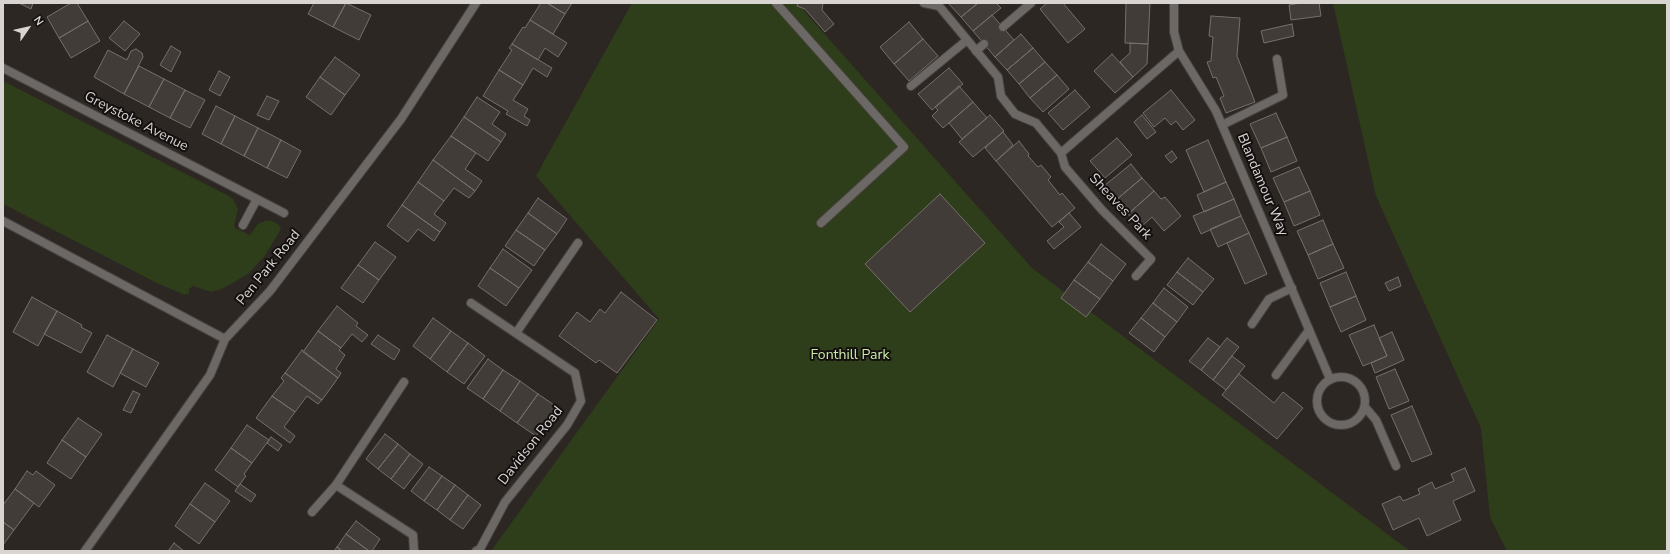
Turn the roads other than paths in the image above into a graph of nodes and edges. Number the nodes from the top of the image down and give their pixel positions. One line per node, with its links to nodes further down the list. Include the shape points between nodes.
1 (476, 3): 28 (street, Pen Park Road, via 401,119 270,291)
2 (776, 3): 19 (street, via 904,147)
3 (924, 3): 7 (street, Sheaves Park, via 939,6)
4 (1032, 3): 6 (street)
5 (1174, 3): 10 (street, Blandamour Way, via 1174,32)
6 (1003, 27)
7 (967, 40): 9 (street, Sheaves Park); 13 (street)
8 (984, 44): 9 (street)
9 (976, 51): 15 (street, Sheaves Park, via 998,77 1001,96 1015,114 1036,123)
10 (1179, 51): 14 (street, Blandamour Way); 15 (street)
11 (1277, 60): 14 (street, via 1283,95)
12 (3, 68): 16 (street, Greystoke Avenue)
13 (911, 86)
14 (1222, 125): 23 (street, Blandamour Way)
15 (1062, 153): 22 (street, Sheaves Park, via 1065,167 1102,210 1150,259)
16 (257, 199): 17 (street, Greystoke Avenue); 20 (street)
17 (284, 213)
18 (3, 221): 28 (street)
19 (821, 223)
20 (243, 225)
21 (578, 243): 27 (street)
22 (1136, 276)
23 (1292, 288): 25 (street, via 1269,299); 26 (street, Blandamour Way)
24 (471, 303): 27 (street, Davidson Road)
25 (1252, 324)
26 (1309, 330): 29 (street); 30 (street, Blandamour Way)
27 (516, 333): 38 (street, Davidson Road, via 575,373 581,401 567,425 505,502)
28 (225, 338): 36 (street, Pen Park Road, via 210,375)
29 (1276, 375)
30 (1330, 378): 32 (street, via 1346,376 1353,379 1364,391); 32 (street, via 1317,396 1319,412 1323,418 1330,423 1345,425 1358,419)
31 (404, 382): 34 (street)
32 (1365, 407): 33 (street, via 1376,420)
33 (1396, 466)
34 (336, 485): 35 (street); 37 (street, via 413,535)
35 (312, 512)
36 (85, 551)
37 (414, 551)
38 (476, 551)

